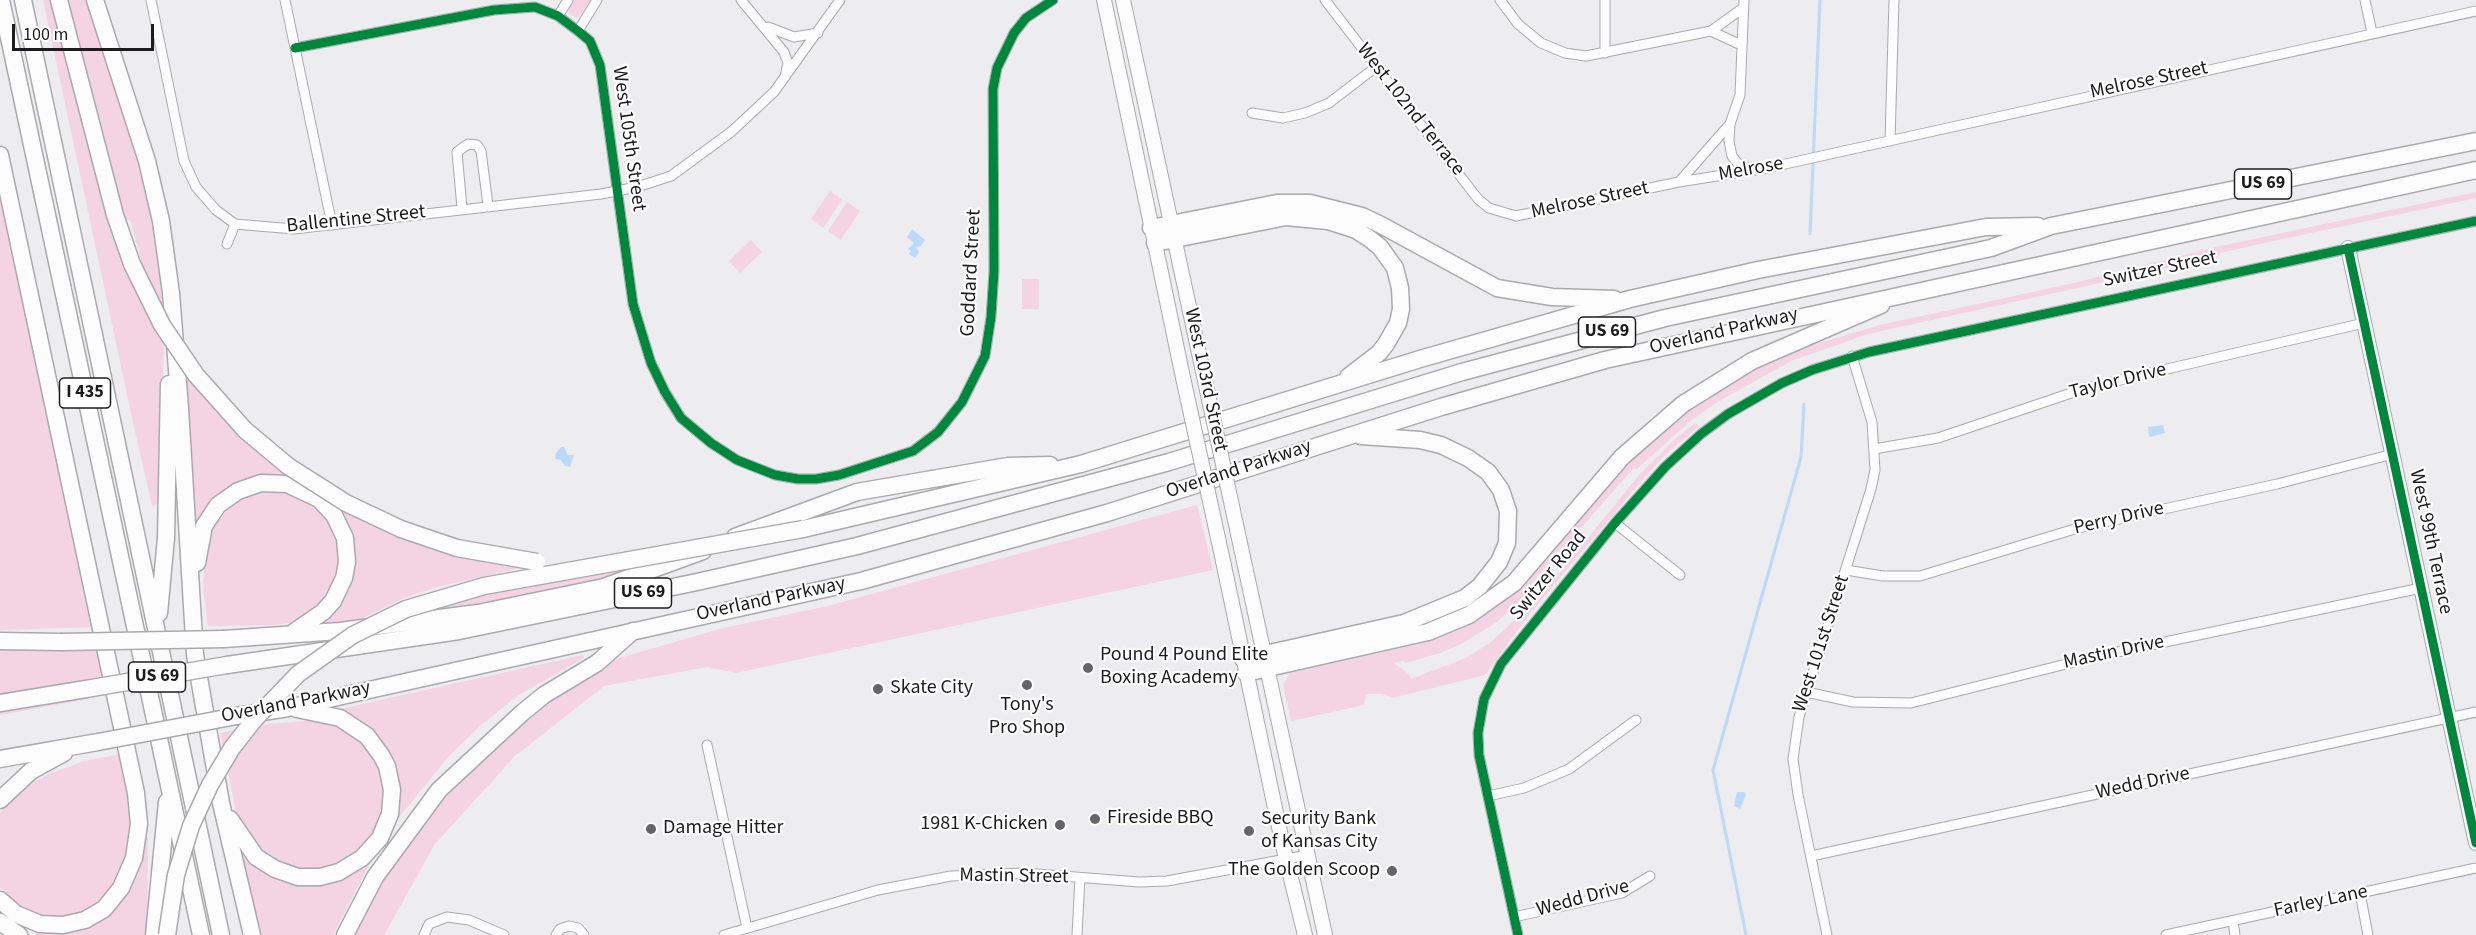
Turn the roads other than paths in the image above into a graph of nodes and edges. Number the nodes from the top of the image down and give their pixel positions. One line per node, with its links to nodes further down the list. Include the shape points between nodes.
1 (1, 0): 85 (highway, I 435)
2 (23, 0): 71 (highway, I 435)
3 (59, 0): 66 (highway, bridge, via 115,215 132,264 162,325 207,388 245,430 307,479 371,516 431,540)
4 (95, 0): 57 (highway, via 154,190 167,259)
5 (151, 0): 46 (street, via 187,171 207,201)
6 (285, 0): 28 (street)
7 (568, 0): 21 (street)
8 (597, 0): 23 (street)
9 (741, 0): 22 (street)
10 (840, 0): 25 (street, Ballentine Street)
11 (1053, 0): 53 (street, Goddard Street, via 1020,26 997,68 992,114 993,295 985,356 952,416 919,446 889,459 816,478 775,475 737,460 681,417 665,392 651,363 633,304)
12 (1104, 0): 50 (main road, West 103rd Street)
13 (1123, 0): 49 (main road, West 103rd Street)
14 (1325, 0): 30 (street, West 102nd Terrace)
15 (1500, 0): 29 (street, via 1525,31 1549,47 1586,56)
16 (1605, 0): 29 (street)
17 (1894, 0): 34 (street)
18 (2365, 0): 26 (street)
19 (1743, 4): 24 (street); 27 (street)
20 (2476, 10): 26 (street, Melrose Street)
21 (558, 16): 23 (street, West 105th Street); 28 (street, West 105th Street, via 535,7 494,10)
22 (761, 22): 25 (street, via 794,37); 31 (street, via 784,52 788,63)
23 (578, 31): 41 (street, West 105th Street, via 590,41 600,65)
24 (1710, 31): 27 (street); 29 (street)
25 (819, 32): 31 (street, Ballentine Street)
26 (2372, 33): 34 (street, Melrose Street)
27 (1742, 45): 33 (street, via 1740,95)
28 (295, 48): 47 (street)
29 (1605, 53)
30 (1376, 67): 32 (street, via 1329,103 1305,113 1283,118); 44 (street, West 102nd Terrace, via 1474,194)
31 (785, 79): 41 (street, Ballentine Street, via 731,132 692,163 653,183)
32 (1252, 112)
33 (1730, 124): 38 (street, via 1732,156 1739,165); 40 (street)
34 (1890, 141): 37 (street, Melrose Street)
35 (2476, 141): 48 (highway, Overland Parkway / US 69)
36 (0, 155): 97 (highway, via 139,809 134,858 121,888 104,909 85,920 40,924 16,914)
37 (1823, 156): 38 (street, Melrose)
38 (1755, 170): 40 (street, Melrose)
39 (2476, 170): 54 (highway, Overland Parkway / US 69)
40 (1679, 182): 44 (street, Melrose Street, via 1523,215)
41 (617, 191): 42 (street, Ballentine Street); 53 (street, West 105th Street)
42 (488, 205): 43 (street, Ballentine Street); 43 (street, via 481,151 477,145 468,144 457,152)
43 (462, 208): 47 (street, Ballentine Street)
44 (1501, 214)
45 (2476, 221): 52 (street, Switzer Street)
46 (236, 224): 47 (street, Ballentine Street, via 294,230); 51 (street)
47 (332, 225)
48 (2051, 226): 55 (highway, via 1986,227 1758,270); 77 (highway, Overland Parkway / US 69, bridge, via 1991,248 1665,318 1546,348 1169,462 856,546 459,631)
49 (1173, 232): 50 (highway); 55 (highway, via 1277,203 1310,203 1353,213 1381,225 1497,288 1552,297); 59 (highway, via 1301,217 1356,230 1380,247 1398,278 1402,298 1398,323 1379,353); 74 (main road, West 103rd Street, bridge)
50 (1153, 236): 75 (main road, West 103rd Street, bridge)
51 (227, 244)
52 (2348, 248): 56 (main road, West 99th Terrace); 58 (street, Switzer Street)
53 (628, 265)
54 (1918, 290): 60 (highway, Overland Parkway / US 69, via 1605,360); 74 (highway, via 1776,350 1697,394 1622,457 1514,583 1469,615 1428,632)
55 (1630, 299): 59 (highway)
56 (2364, 323): 61 (street, Taylor Drive, via 2079,390 1930,440); 62 (main road, West 99th Terrace)
57 (173, 329): 69 (highway); 71 (highway, via 166,538)
58 (1852, 356): 61 (street, West 101st Street, via 1872,422); 64 (street, Switzer Road, via 1782,383 1728,414 1665,466)
59 (1339, 384): 63 (highway)
60 (1351, 435): 70 (highway, Overland Parkway / US 69, via 1107,513 861,581); 74 (highway, via 1420,440 1456,451 1478,464 1494,479 1506,501 1509,521 1504,553 1480,586 1444,608 1404,623)
61 (1875, 449): 65 (street, West 101st Street, via 1871,489)
62 (2393, 454): 65 (street, Perry Drive, via 2078,528 1920,576); 68 (main road, West 99th Terrace)
63 (1081, 464): 66 (highway, bridge, via 803,530); 72 (highway, via 1008,466 857,492 593,590 478,613)
64 (1615, 523): 67 (street); 86 (street, Switzer Road, via 1490,684 1478,733)
65 (1846, 570): 76 (street, West 101st Street)
66 (576, 571): 104 (highway, bridge, via 484,586 406,609 353,635 298,674 254,720 210,785 191,826 176,875)
67 (1680, 575)
68 (2421, 588): 76 (street, Mastin Drive, via 2094,657 1911,703 1853,702); 80 (main road, West 99th Terrace)
69 (192, 604): 72 (highway, via 199,541 218,505 238,491 261,483 300,488 319,499 334,515 345,538 347,562 333,601); 88 (highway, via 201,702)
70 (635, 630): 78 (highway, Overland Parkway / US 69); 108 (highway, via 597,663 530,707 439,790 375,878)
71 (157, 632): 106 (highway, I 435)
72 (288, 636): 73 (highway, bridge)
73 (0, 642)
74 (1265, 661): 75 (highway); 90 (main road, West 103rd Street)
75 (1245, 666): 92 (main road, West 103rd Street)
76 (1806, 692): 91 (street, West 101st Street, via 1793,759)
77 (0, 701)
78 (288, 708): 83 (highway, Overland Parkway / US 69, bridge); 88 (highway, via 340,718 367,736 381,755 390,778 390,814 372,849 351,866 330,875 287,874 256,857)
79 (2476, 712): 80 (street, Wedd Drive)
80 (2449, 718): 89 (main road, West 99th Terrace); 91 (street, Wedd Drive)
81 (1636, 720): 86 (street, via 1569,769 1536,784)
82 (707, 745): 101 (street)
83 (76, 747): 84 (highway, Overland Parkway / US 69); 87 (highway, via 31,771)
84 (0, 759)
85 (169, 786): 103 (highway); 105 (highway, I 435)
86 (1488, 796): 98 (street, Switzer Road)
87 (0, 800)
88 (221, 803): 107 (highway)
89 (2476, 843)
90 (1308, 855): 92 (street, Mastin Street); 116 (main road, West 103rd Street)
91 (1811, 856): 118 (street, West 101st Street)
92 (1286, 860): 95 (street, Mastin Street, via 1167,881); 115 (main road, West 103rd Street)
93 (2476, 868): 96 (street, Farley Lane)
94 (1650, 876): 98 (street, Wedd Drive, via 1622,893)
95 (1080, 878): 101 (street, Mastin Street, via 1024,873 951,876 904,883); 114 (street)
96 (2360, 893): 99 (street, Farley Lane); 121 (street)
97 (0, 900)
98 (1514, 917): 117 (street, Switzer Road)
99 (2232, 921): 119 (street, Farley Lane); 120 (street)
100 (0, 922): 102 (highway)
101 (747, 928): 113 (street, Mastin Street)
102 (19, 935)
103 (154, 935)
104 (167, 935)
105 (201, 935)
106 (221, 935)
107 (252, 935)
108 (345, 935)
109 (424, 935): 110 (street, via 429,924 447,917 469,920)
110 (504, 935)
111 (556, 935): 112 (street, via 569,926 579,928)
112 (584, 935)
113 (724, 935)
114 (1077, 935)
115 (1305, 935)
116 (1325, 935)
117 (1518, 935)
118 (1827, 935)
119 (2166, 935)
120 (2235, 935)
121 (2368, 935)

